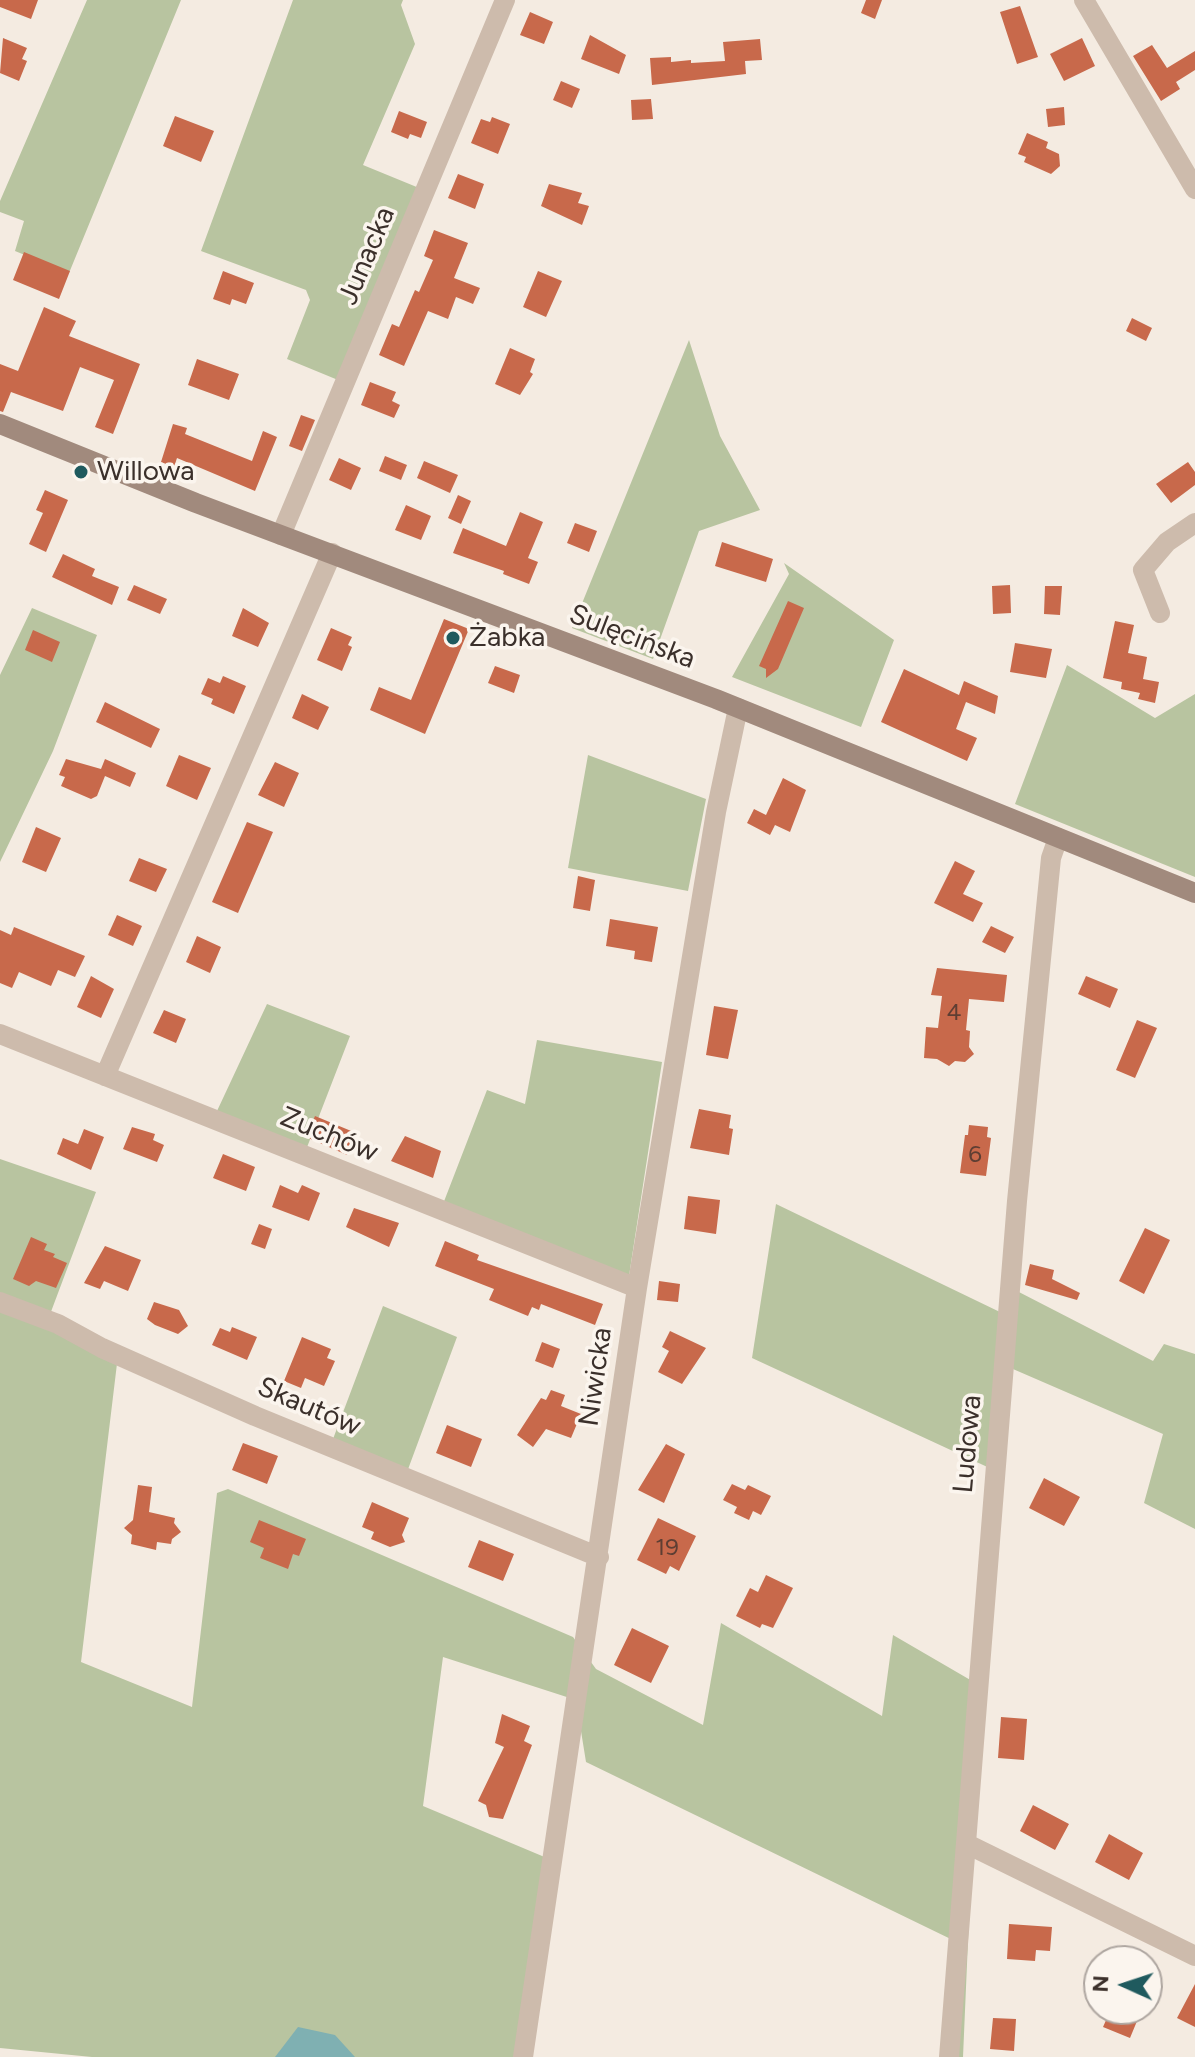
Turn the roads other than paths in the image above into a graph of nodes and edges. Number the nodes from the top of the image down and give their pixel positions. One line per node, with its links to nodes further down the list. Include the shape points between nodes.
1 (505, 0): 6 (street, Junacka)
2 (1084, 0): 3 (street)
3 (1195, 189)
4 (0, 424): 6 (street, Sulęcińska)
5 (1195, 523): 8 (street, via 1167,542 1143,570)
6 (281, 535): 7 (street, Sulęcińska)
7 (332, 553): 9 (street, Sulęcińska); 13 (street)
8 (1160, 613)
9 (738, 708): 10 (street, Sulęcińska); 14 (street, Niwicka)
10 (1058, 838): 11 (street, Sulęcińska); 17 (street, Ludowa, via 1051,858 1017,1201)
11 (1195, 893)
12 (0, 1034): 13 (street, Zuchów)
13 (105, 1076): 14 (street, Zuchów)
14 (637, 1288): 16 (street, Niwicka)
15 (0, 1302): 16 (street, Skautów, via 255,1416)
16 (599, 1557): 19 (street, Niwicka)
17 (967, 1844): 18 (street); 20 (street, Ludowa)
18 (1195, 1956)
19 (523, 2057)
20 (949, 2057)

